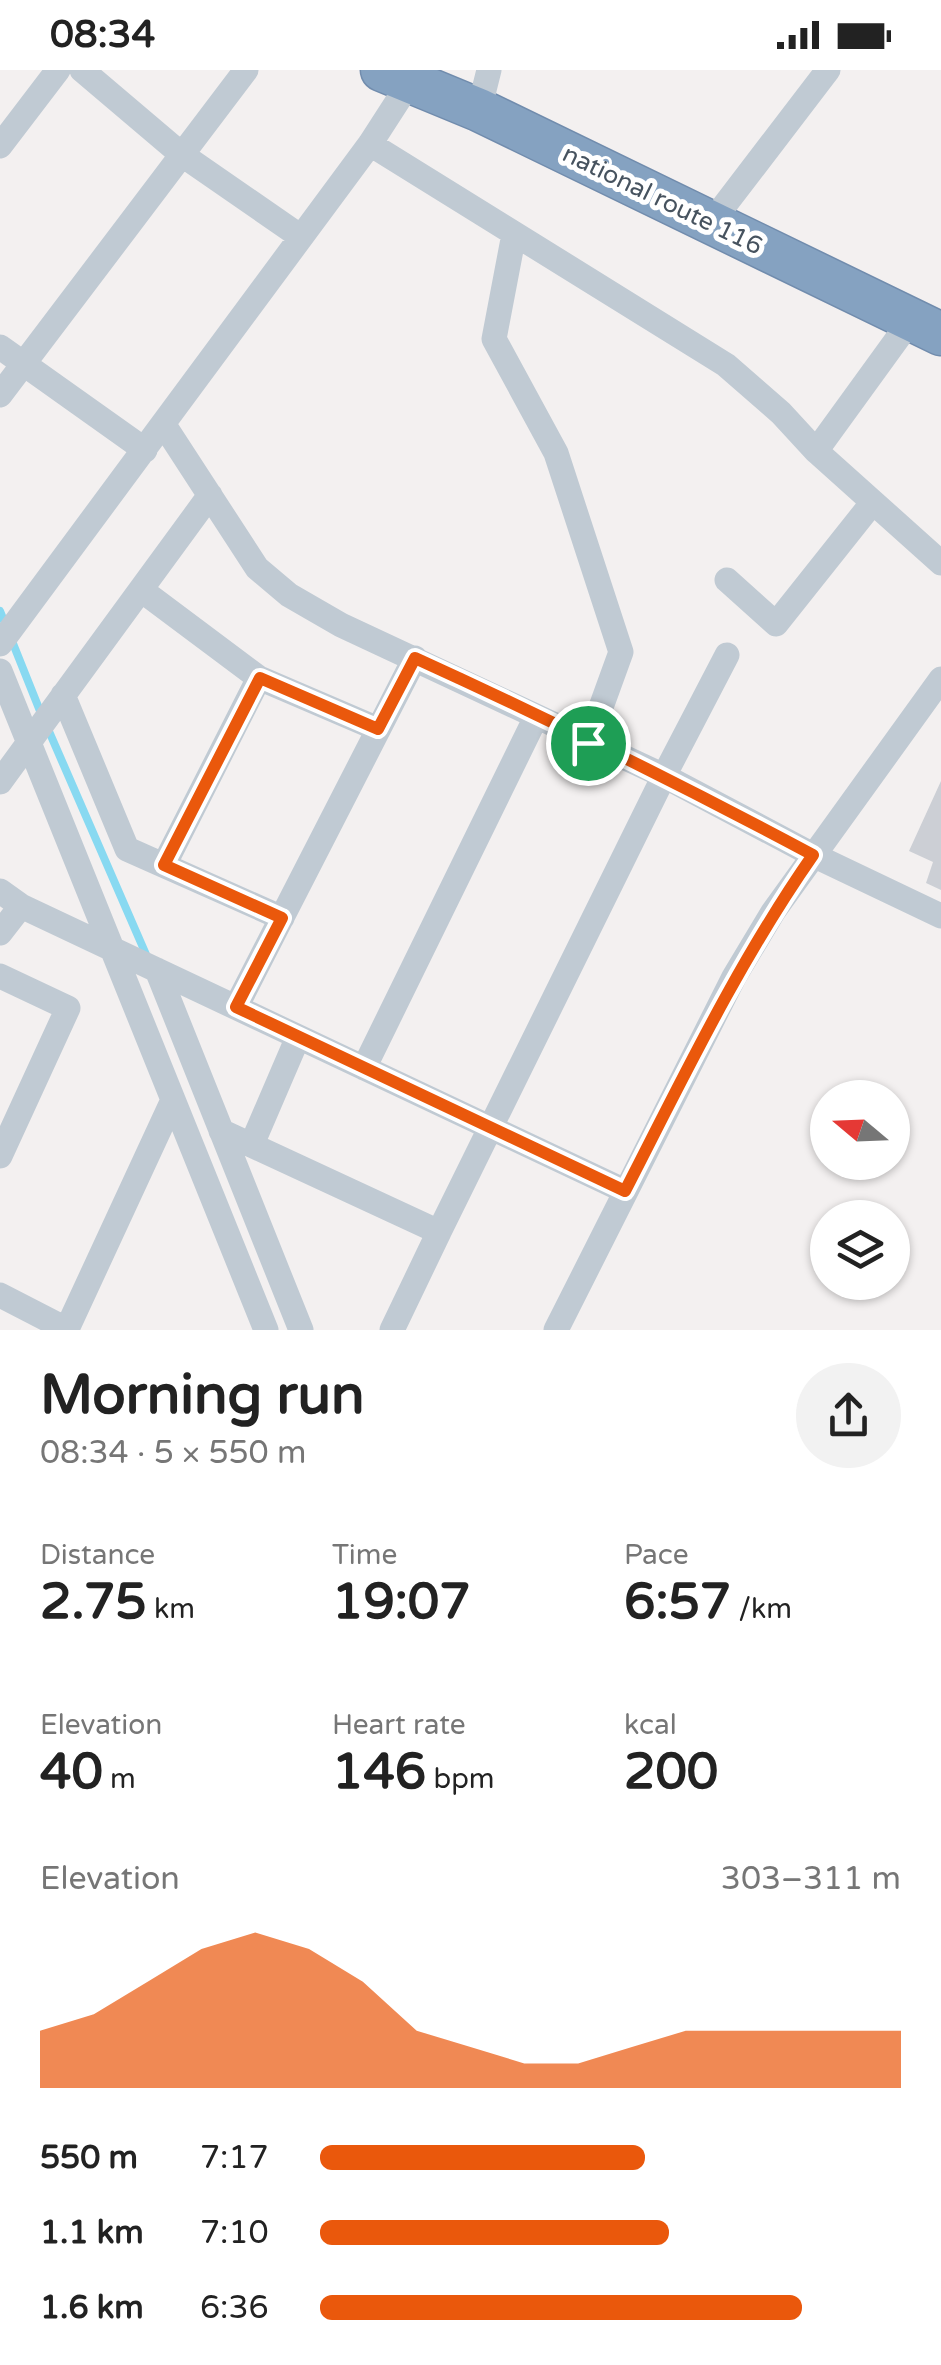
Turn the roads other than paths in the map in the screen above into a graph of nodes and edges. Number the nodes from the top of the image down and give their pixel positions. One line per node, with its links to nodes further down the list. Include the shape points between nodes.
1 (58, 70): 8 (street)
2 (82, 70): 9 (street)
3 (246, 70): 9 (street)
4 (828, 70): 10 (street)
5 (396, 76): 6 (highway, national route 116); 7 (street)
6 (484, 90): 10 (highway, national route 116)
7 (370, 144): 11 (street); 12 (street)
8 (0, 146)
9 (181, 154): 12 (street); 15 (street)
10 (711, 223): 13 (highway, national route 116)
11 (514, 234): 19 (street, via 726,366); 35 (street, via 494,339 556,453 622,652)
12 (301, 237): 17 (street)
13 (926, 327): 19 (street)
14 (0, 347): 15 (street)
15 (23, 364): 16 (street); 18 (street)
16 (0, 395)
17 (164, 424): 18 (street); 20 (street)
18 (145, 450): 25 (street)
19 (816, 452): 21 (street)
20 (210, 495): 27 (street, via 257,568 289,595); 31 (street)
21 (873, 502): 22 (street); 23 (street, via 776,624)
22 (941, 563)
23 (726, 580)
24 (148, 594): 29 (street)
25 (0, 644)
26 (727, 655): 36 (street)
27 (415, 658): 32 (street); 33 (street)
28 (0, 671): 34 (street)
29 (260, 678): 33 (street); 39 (street)
30 (941, 678): 38 (street)
31 (63, 695): 34 (street); 39 (street, via 127,849)
32 (536, 717): 35 (street); 49 (street)
33 (378, 729): 42 (street)
34 (30, 741): 37 (street); 44 (street)
35 (588, 743): 36 (street)
36 (664, 776): 38 (street); 51 (street)
37 (0, 782)
38 (813, 855): 41 (street); 55 (street, via 734,978)
39 (164, 865): 42 (street)
40 (10, 898): 43 (street); 44 (street)
41 (941, 916)
42 (282, 918): 47 (street)
43 (0, 933)
44 (111, 948): 45 (street); 50 (street)
45 (157, 970): 47 (street); 52 (street)
46 (0, 976): 54 (street, via 68,1008)
47 (236, 1007): 48 (street)
48 (298, 1037): 49 (street); 53 (street)
49 (364, 1068): 51 (street)
50 (173, 1100): 58 (street); 59 (street)
51 (491, 1128): 55 (street); 56 (street)
52 (221, 1131): 53 (street); 60 (street)
53 (252, 1144): 56 (street)
54 (0, 1156)
55 (625, 1191): 62 (street)
56 (439, 1232): 61 (street)
57 (0, 1295): 58 (street)
58 (68, 1330)
59 (266, 1330)
60 (301, 1330)
61 (392, 1330)
62 (556, 1330)

